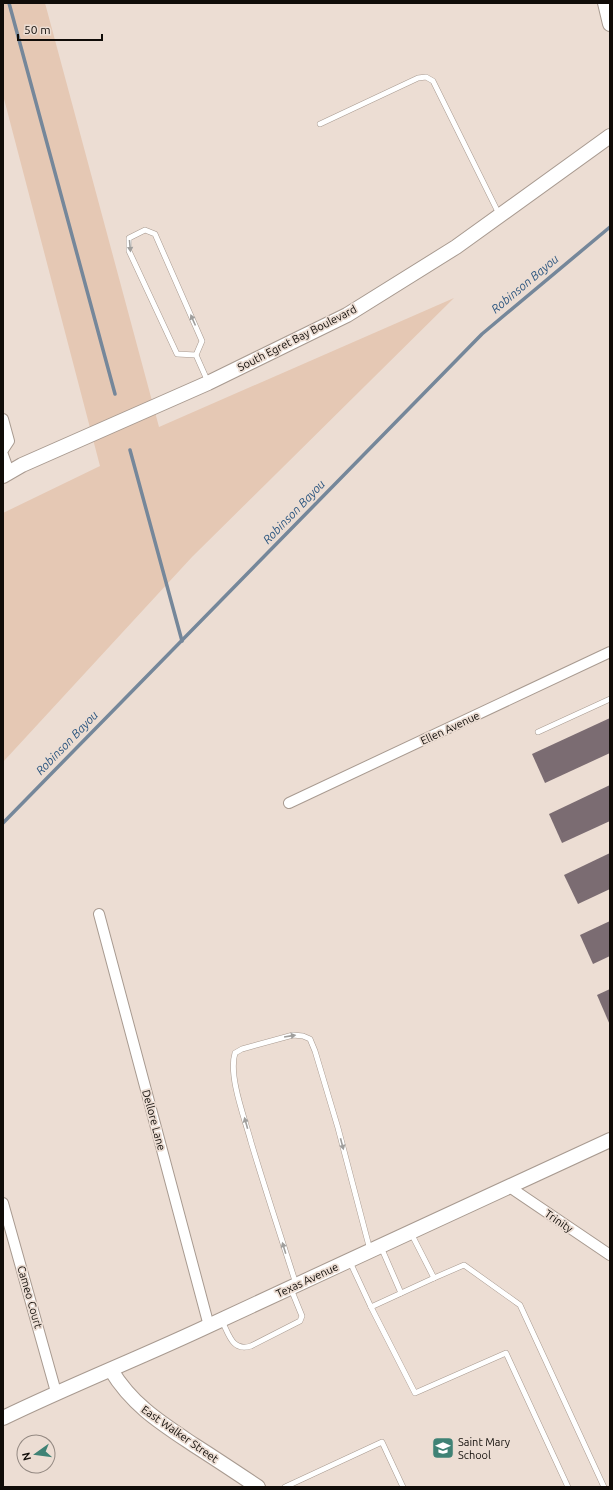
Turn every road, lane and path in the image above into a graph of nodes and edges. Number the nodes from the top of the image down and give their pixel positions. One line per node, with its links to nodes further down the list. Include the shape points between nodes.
1 (605, 3): 2 (street)
2 (610, 24)
3 (320, 124): 5 (lane, via 418,78 426,77 433,81)
4 (610, 136): 5 (street, South Egret Bay Boulevard)
5 (500, 215): 7 (street, South Egret Bay Boulevard, via 456,247 347,315)
6 (196, 355): 6 (lane, one-way to 6, via 202,341 154,234 145,230 129,238 129,251 177,354); 7 (lane)
7 (208, 383): 11 (street, South Egret Bay Boulevard)
8 (3, 419): 9 (street, via 9,441)
9 (3, 450)
10 (3, 455): 11 (street)
11 (6, 474)
12 (610, 652): 15 (street, Ellen Avenue)
13 (610, 699): 14 (lane)
14 (538, 732)
15 (290, 803)
16 (99, 914): 29 (street, Dellore Lane)
17 (610, 1140): 18 (street, Texas Avenue)
18 (508, 1186): 20 (street, Texas Avenue); 22 (street, Trinity)
19 (3, 1203): 31 (street, Cameo Court)
20 (410, 1232): 21 (street, Texas Avenue); 24 (lane)
21 (375, 1248): 23 (street, Texas Avenue); 25 (lane, one-way to 21, via 238,1095 233,1061 235,1053 242,1049 293,1035 310,1039); 26 (lane)
22 (610, 1255)
23 (349, 1260): 25 (street, Texas Avenue); 27 (lane)
24 (434, 1278): 26 (lane); 37 (lane, via 464,1266 520,1305)
25 (293, 1286): 28 (street, Texas Avenue); 28 (lane, via 302,1316 300,1322 289,1328 250,1346 238,1348)
26 (401, 1293): 27 (lane)
27 (371, 1307): 36 (lane, via 416,1393 506,1353)
28 (222, 1320): 29 (street, Texas Avenue)
29 (209, 1326): 30 (street, Texas Avenue)
30 (111, 1370): 31 (street, Texas Avenue); 33 (street, East Walker Street, via 142,1408 158,1421)
31 (56, 1392): 32 (street, Texas Avenue)
32 (3, 1418)
33 (258, 1487)
34 (285, 1487): 35 (lane, via 382,1442)
35 (403, 1487)
36 (568, 1487)
37 (604, 1487)

